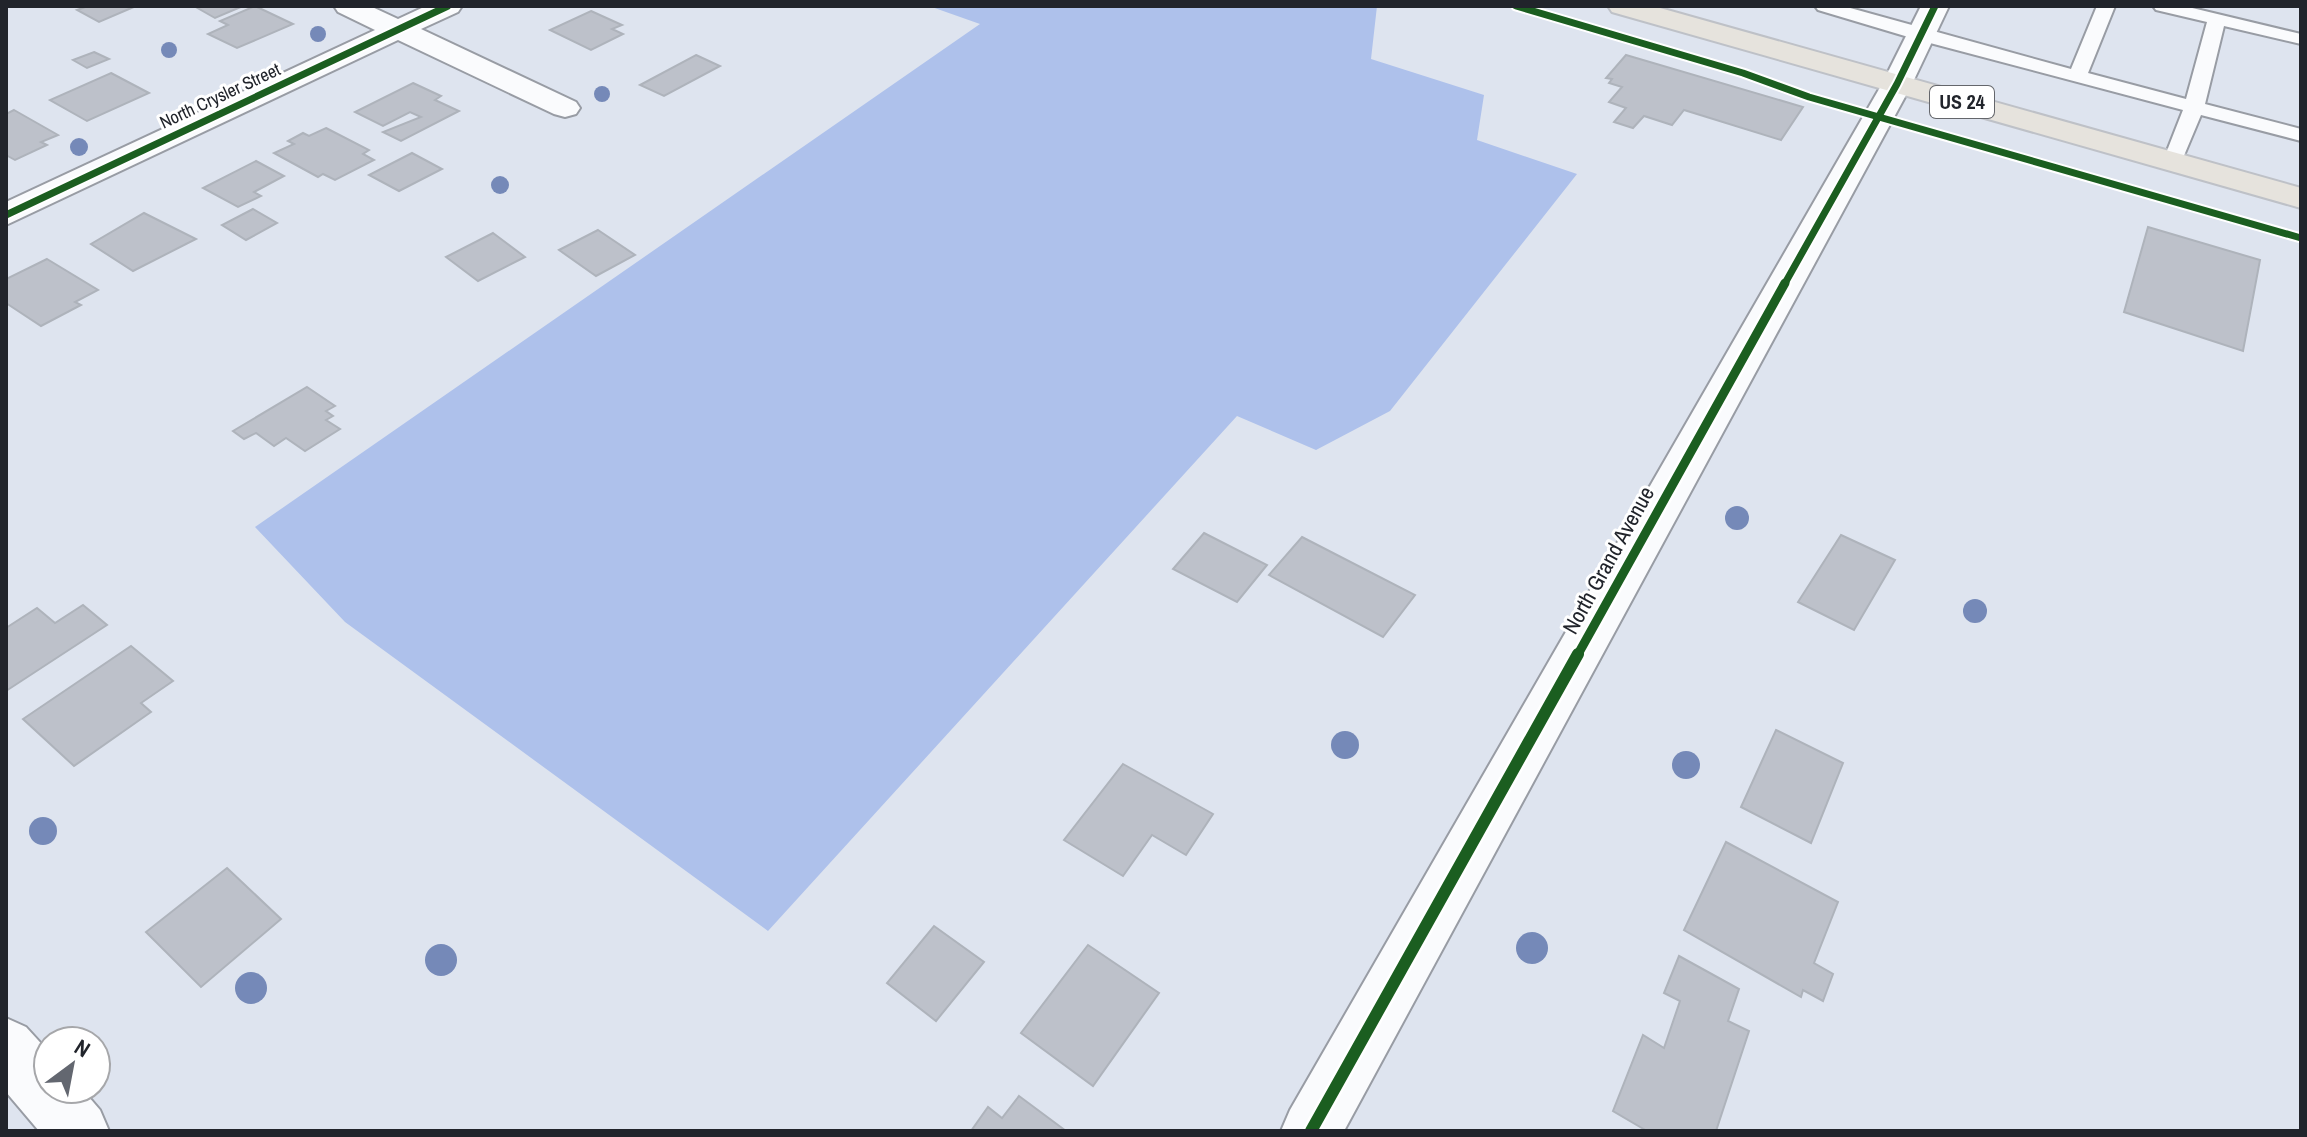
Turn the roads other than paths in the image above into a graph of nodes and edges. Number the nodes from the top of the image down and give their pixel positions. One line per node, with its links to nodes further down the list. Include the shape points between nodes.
1 (348, 6): 9 (street)
2 (448, 6): 9 (street, North Crysler Street)
3 (1622, 6): 12 (main road, US 24)
4 (1824, 6): 8 (lane)
5 (2106, 6): 11 (lane)
6 (2162, 6): 7 (lane)
7 (2217, 19): 10 (lane); 13 (lane)
8 (1928, 21): 11 (lane); 12 (street, North Grand Avenue)
9 (397, 29): 14 (street); 18 (street, North Crysler Street)
10 (2301, 39)
11 (2078, 76): 13 (lane)
12 (1897, 84): 16 (main road, US 24); 21 (street, North Grand Avenue)
13 (2194, 107): 15 (lane); 16 (lane)
14 (565, 108)
15 (2301, 135)
16 (2173, 161): 17 (main road, US 24)
17 (2301, 198)
18 (6, 215)
19 (6, 1047): 20 (street)
20 (79, 1131)
21 (1311, 1131)

